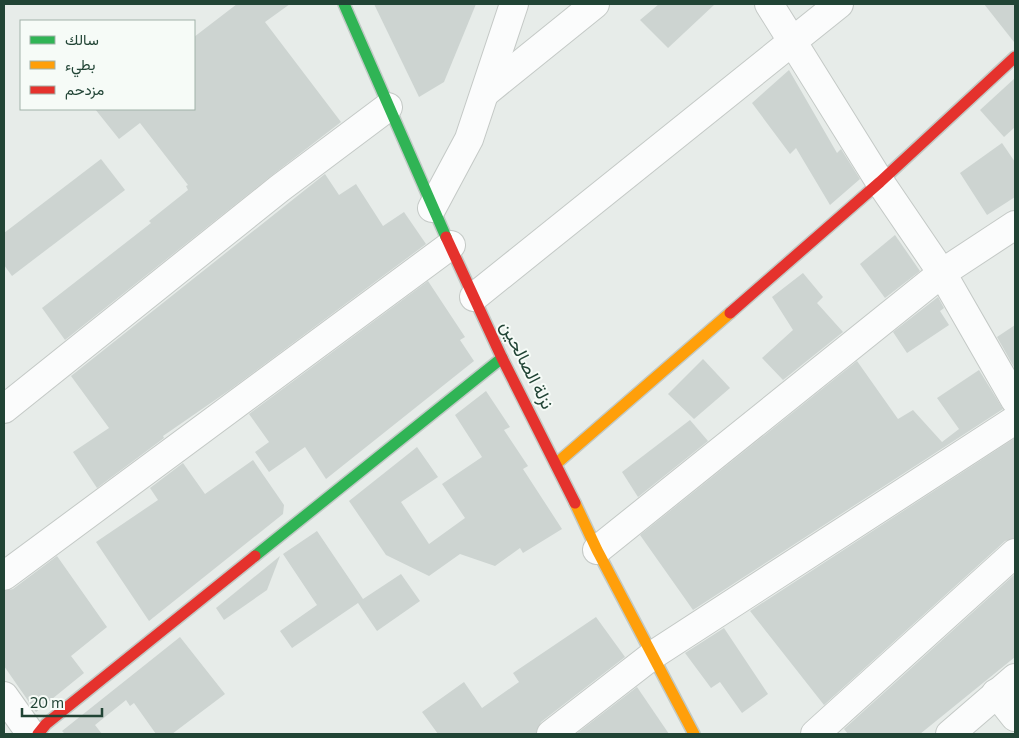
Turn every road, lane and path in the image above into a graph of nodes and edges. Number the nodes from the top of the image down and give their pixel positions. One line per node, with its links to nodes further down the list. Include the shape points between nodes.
1 (344, 4): 9 (street, نزلة الصالحين)
2 (514, 4): 8 (street)
3 (595, 4): 8 (street)
4 (768, 4): 6 (street)
5 (839, 4): 6 (street)
6 (792, 42): 10 (street); 15 (street)
7 (1015, 57): 10 (street)
8 (486, 92): 11 (street, via 469,139)
9 (388, 107): 11 (street, نزلة الصالحين); 18 (street, via 280,188)
10 (880, 182): 14 (street); 20 (street)
11 (432, 208): 13 (street, نزلة الصالحين)
12 (1015, 225): 14 (street)
13 (451, 245): 15 (street, نزلة الصالحين); 23 (street)
14 (942, 273): 17 (street); 21 (street)
15 (474, 297): 16 (street, نزلة الصالحين)
16 (502, 358): 20 (street, نزلة الصالحين); 29 (street, via 46,724)
17 (1015, 400)
18 (4, 409)
19 (1015, 420): 24 (street)
20 (557, 463): 21 (street, نزلة الصالحين)
21 (597, 550): 24 (street, نزلة الصالحين)
22 (1015, 553): 32 (street)
23 (4, 576)
24 (653, 655): 30 (street); 31 (street, نزلة الصالحين)
25 (1006, 686): 27 (street); 33 (street)
26 (4, 696): 28 (street)
27 (1015, 717)
28 (31, 734)
29 (38, 734)
30 (551, 734)
31 (694, 734)
32 (815, 734)
33 (950, 734)

